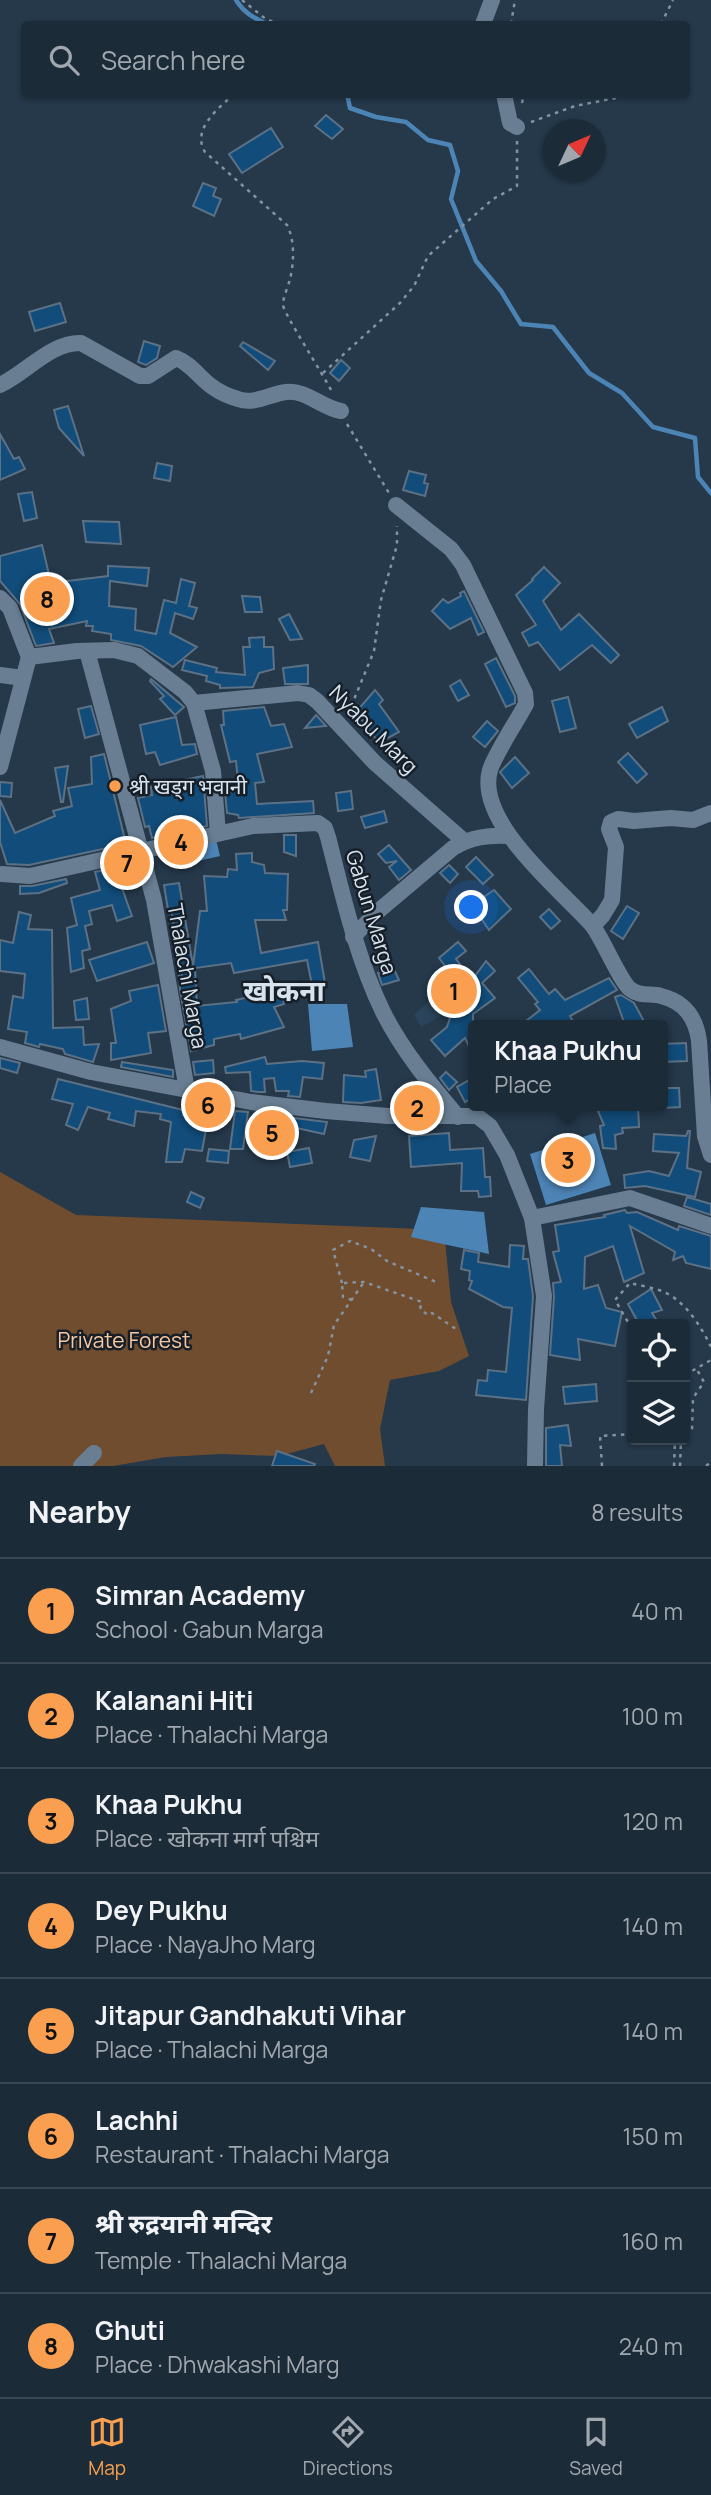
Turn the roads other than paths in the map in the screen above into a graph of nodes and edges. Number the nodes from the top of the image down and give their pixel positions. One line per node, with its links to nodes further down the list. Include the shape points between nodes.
1 (492, 0): 2 (street)
2 (484, 21)
3 (505, 98): 4 (street, via 510,123)
4 (517, 127)
5 (0, 385): 6 (street, via 59,348 81,343 140,376 148,376 176,358 214,388 237,399 248,402 299,392 328,409)
6 (341, 411)
7 (396, 505): 17 (street, via 452,549 463,565 525,693 526,705 490,770 488,793)
8 (0, 598): 10 (street, via 10,608)
9 (87, 651): 10 (street); 13 (street, via 114,650 138,656); 19 (street, Thalachi Marga)
10 (29, 657): 12 (street)
11 (0, 675): 12 (street)
12 (23, 678): 14 (street)
13 (194, 703): 16 (street, via 213,771); 18 (street, Nyabu Marg, via 309,695 375,763)
14 (0, 767)
15 (711, 813): 21 (street, via 693,820 611,822 616,847 612,900)
16 (218, 833): 19 (street); 22 (street, Gabun Marga, via 253,826 318,823 325,828)
17 (508, 836): 18 (street); 21 (street)
18 (464, 841): 22 (street)
19 (139, 850): 20 (street, via 30,876); 24 (street, Thalachi Marga, via 154,900)
20 (1, 875)
21 (593, 926): 26 (street, via 629,988 660,995 691,1013 699,1041 705,1136)
22 (353, 937): 25 (street, Gabun Marga, via 383,1013 420,1072)
23 (0, 1046): 24 (street, via 91,1072)
24 (187, 1090): 25 (street, via 326,1111)
25 (458, 1117): 27 (street, via 477,1116 490,1126)
26 (711, 1155)
27 (532, 1218): 28 (street, via 630,1198); 31 (street, via 544,1296)
28 (711, 1226)
29 (94, 1452): 30 (street)
30 (81, 1466)
31 (535, 1466)

